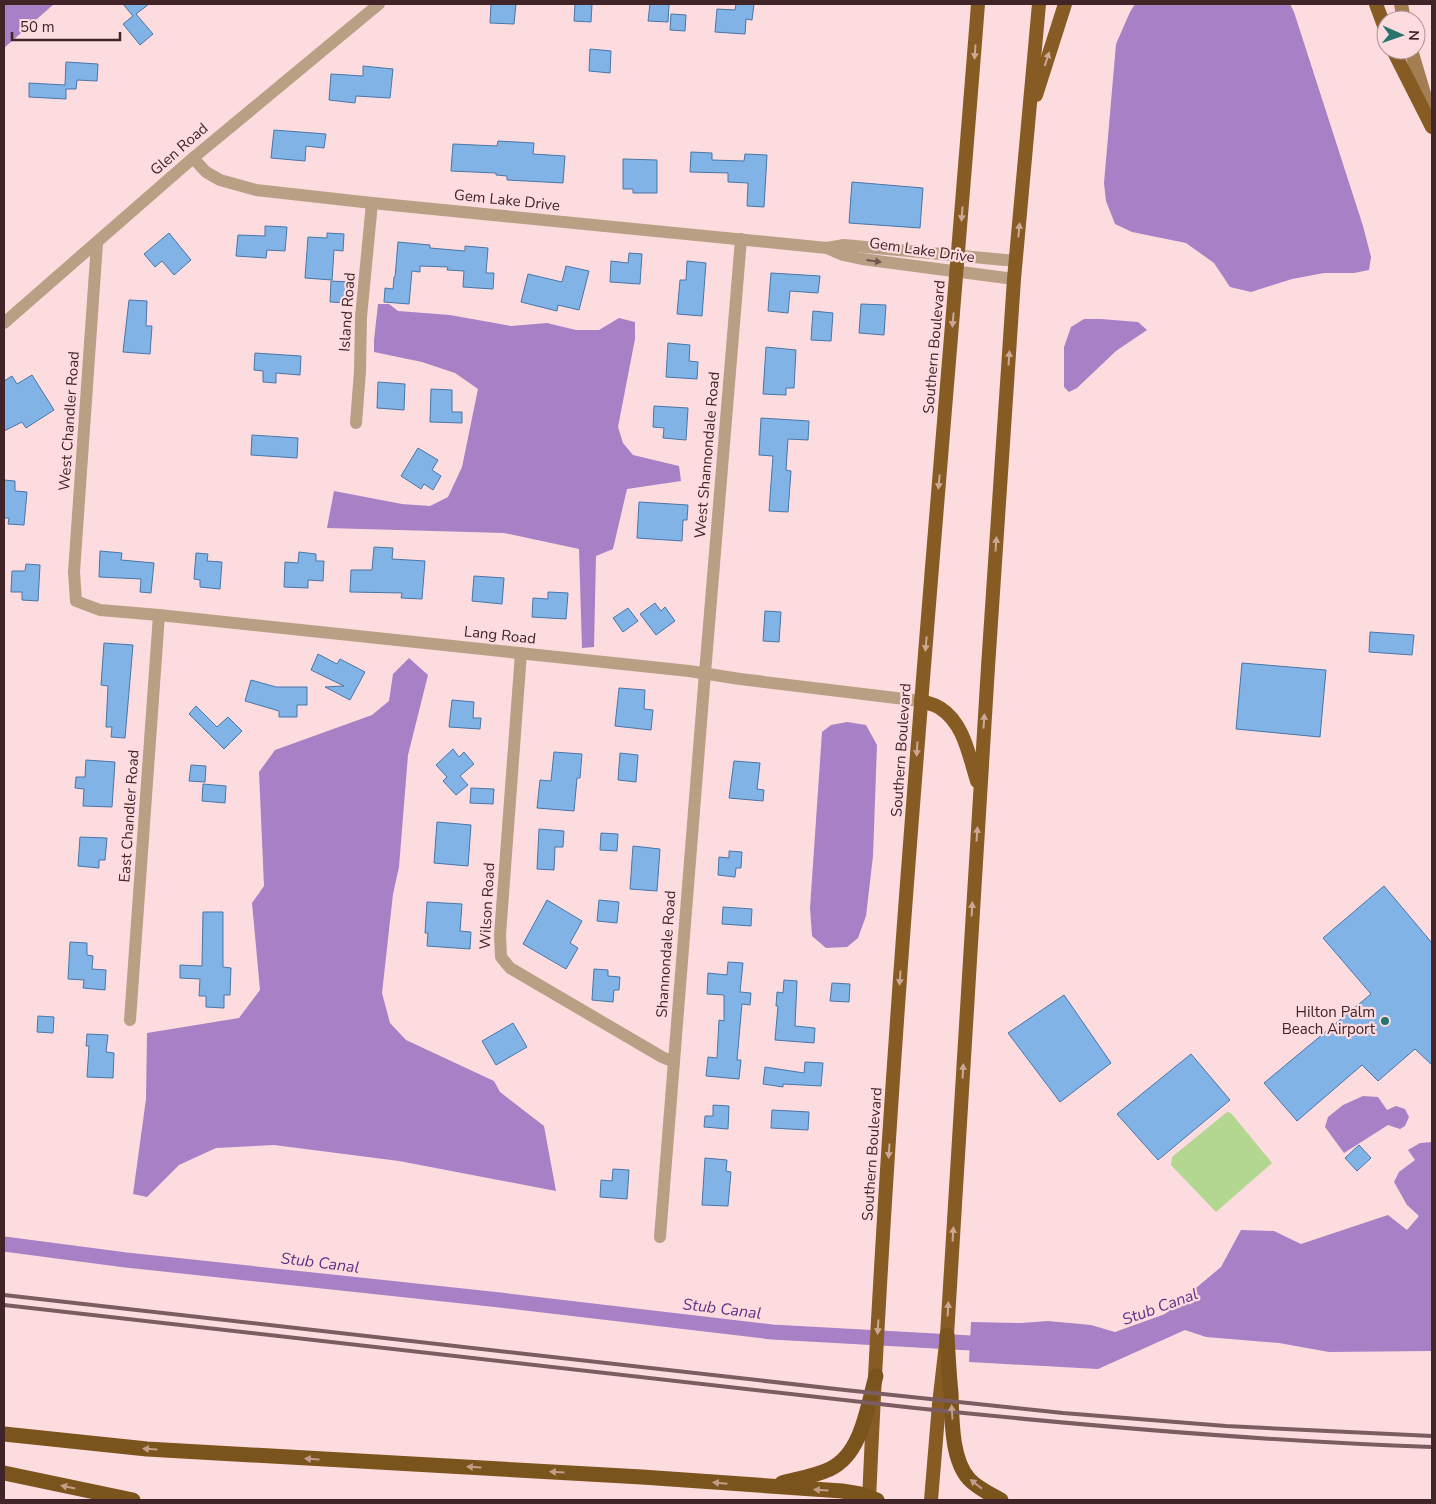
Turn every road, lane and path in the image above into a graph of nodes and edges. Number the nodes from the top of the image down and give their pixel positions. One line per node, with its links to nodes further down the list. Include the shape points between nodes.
1 (379, 4): 10 (street, Glen Road)
2 (978, 4): 15 (highway, Southern Boulevard, one-way to 15)
3 (1039, 4): 7 (highway)
4 (1065, 4): 7 (highway, one-way to 4)
5 (1398, 60): 9 (highway)
6 (1415, 60): 8 (main road)
7 (1027, 122): 16 (highway, one-way to 7)
8 (1432, 123)
9 (1432, 127)
10 (192, 158): 11 (street, Gem Lake Drive, via 206,172 236,185); 13 (street, Glen Road)
11 (372, 203): 12 (street, Gem Lake Drive); 20 (street, Island Road)
12 (741, 240): 14 (street, Gem Lake Drive); 24 (street, West Shannondale Road)
13 (98, 243): 19 (street, Glen Road); 21 (street, West Chandler Road, via 74,572)
14 (827, 248): 15 (street, Gem Lake Drive, via 844,245); 17 (street, Gem Lake Drive, one-way to 17, via 862,259)
15 (959, 256): 16 (street, Gem Lake Drive); 17 (highway, Southern Boulevard)
16 (1016, 261): 18 (highway)
17 (957, 272): 18 (street, Gem Lake Drive); 25 (highway, Southern Boulevard, one-way to 25)
18 (1014, 279): 26 (highway, one-way to 18)
19 (4, 323)
20 (356, 423)
21 (76, 601): 22 (street, Lang Road, via 100,610)
22 (160, 615): 23 (street, Lang Road); 27 (street, East Chandler Road)
23 (521, 653): 24 (street, Lang Road); 28 (street, Wilson Road, via 500,957 510,968)
24 (705, 673): 25 (street, Lang Road); 28 (street, Shannondale Road)
25 (921, 701): 26 (highway, via 939,708 954,721 966,743); 31 (highway, Southern Boulevard, one-way to 31)
26 (980, 791): 30 (highway, one-way to 26)
27 (130, 1020)
28 (674, 1062): 29 (street, Shannondale Road)
29 (660, 1237)
30 (947, 1335): 37 (highway); 38 (highway, one-way to 30, via 969,1479 959,1460 954,1441)
31 (876, 1376): 34 (highway, via 858,1438 842,1461 824,1472); 35 (highway, Southern Boulevard)
32 (4, 1434): 34 (highway, one-way to 32, via 147,1449)
33 (4, 1473): 36 (highway, one-way to 33)
34 (768, 1487): 35 (highway, one-way to 34, via 842,1491)
35 (872, 1499)
36 (133, 1500)
37 (931, 1500)
38 (1001, 1500)

